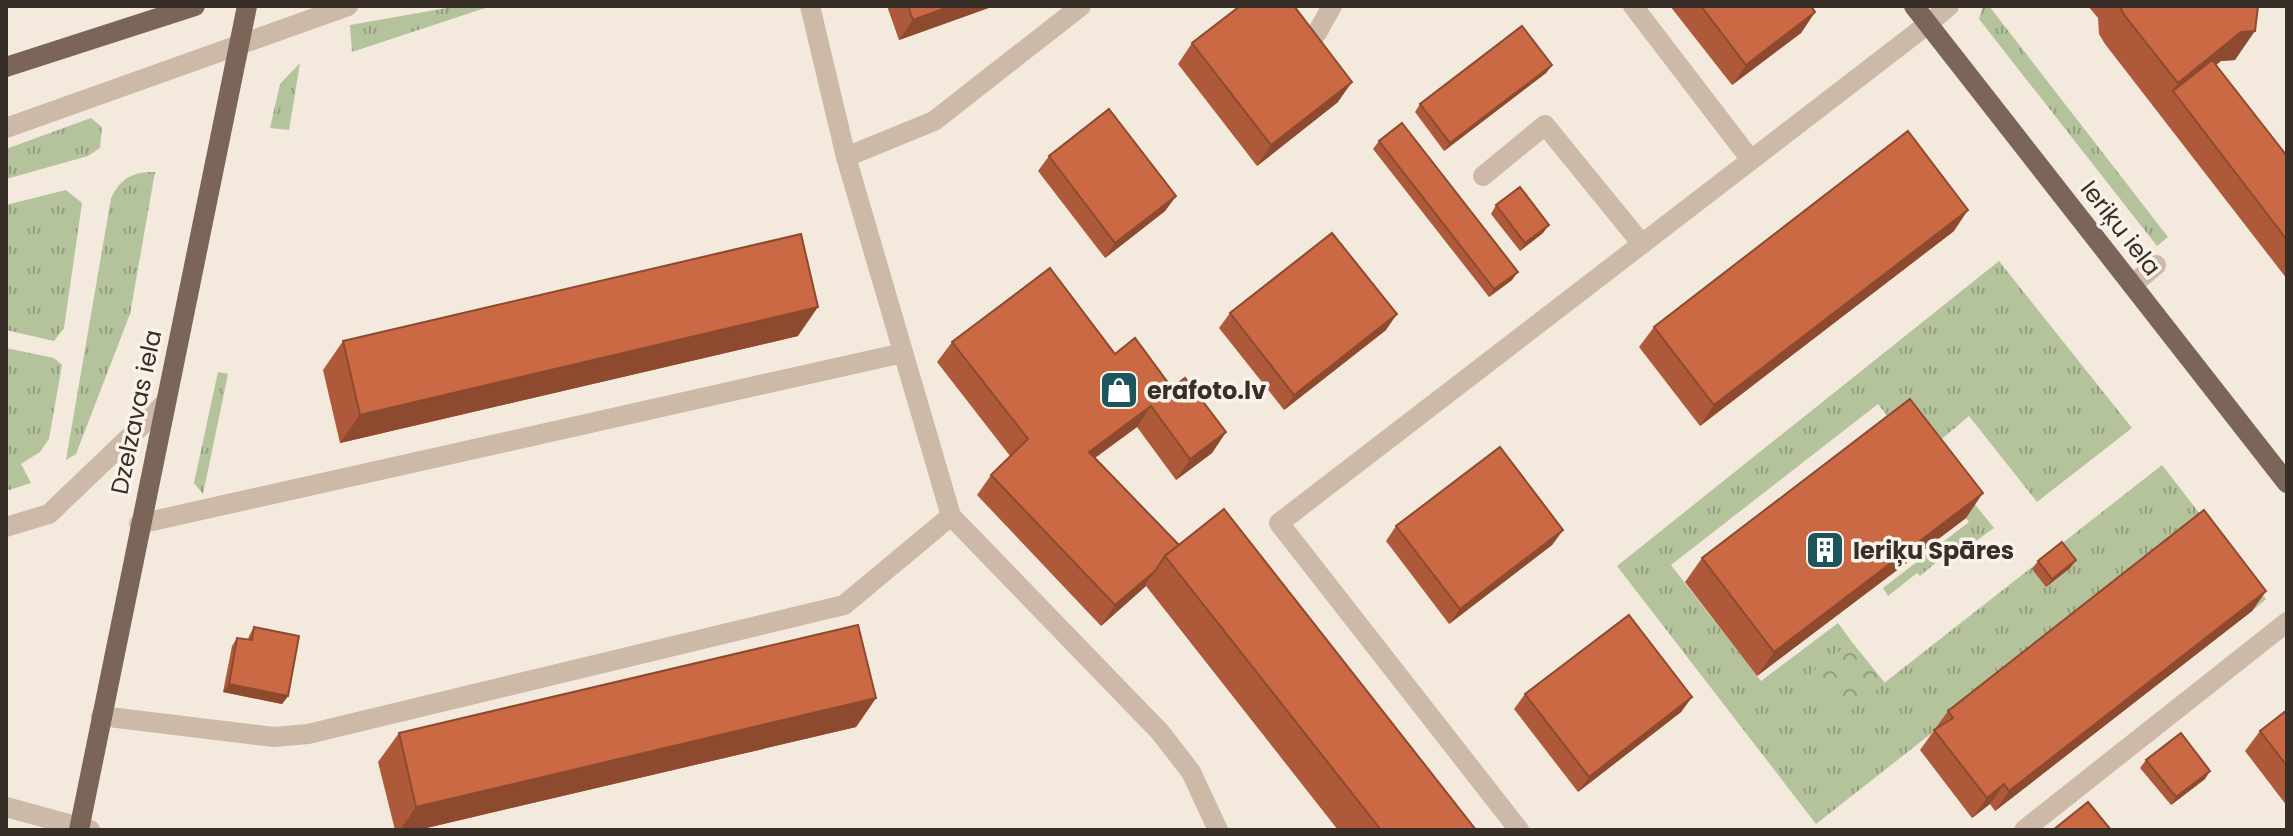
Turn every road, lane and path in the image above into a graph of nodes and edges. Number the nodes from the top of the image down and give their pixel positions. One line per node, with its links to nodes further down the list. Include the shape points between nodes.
1 (195, 6): 13 (main road)
2 (247, 6): 12 (main road, Dzelzavas iela)
3 (348, 6): 12 (street)
4 (810, 6): 15 (street)
5 (1081, 6): 15 (street, via 934,121)
6 (1332, 6): 11 (street)
7 (1633, 6): 16 (street)
8 (1914, 6): 10 (main road, Ieriķu iela)
9 (1949, 6): 10 (street)
10 (1928, 24): 16 (street); 20 (main road, Ieriķu iela)
11 (1317, 33)
12 (238, 45): 14 (street); 22 (main road, Dzelzavas iela)
13 (6, 67)
14 (6, 128)
15 (846, 157): 21 (street)
16 (1751, 160): 18 (street)
17 (1483, 176): 18 (street, via 1545,125)
18 (1642, 244): 32 (street, via 1279,523)
19 (2156, 265): 20 (street)
20 (2132, 285): 23 (main road, Ieriķu iela)
21 (903, 353): 24 (street); 25 (street)
22 (165, 403): 25 (main road, Dzelzavas iela); 26 (street, via 49,514)
23 (2287, 483)
24 (951, 516): 28 (street, via 844,605 323,730 274,737); 31 (street, via 1160,732 1191,772)
25 (139, 524): 28 (main road, Dzelzavas iela)
26 (6, 527)
27 (2287, 622): 33 (street)
28 (101, 716): 30 (main road, Dzelzavas iela)
29 (6, 807): 30 (street)
30 (83, 829)
31 (1218, 830)
32 (1519, 830)
33 (2024, 830)

